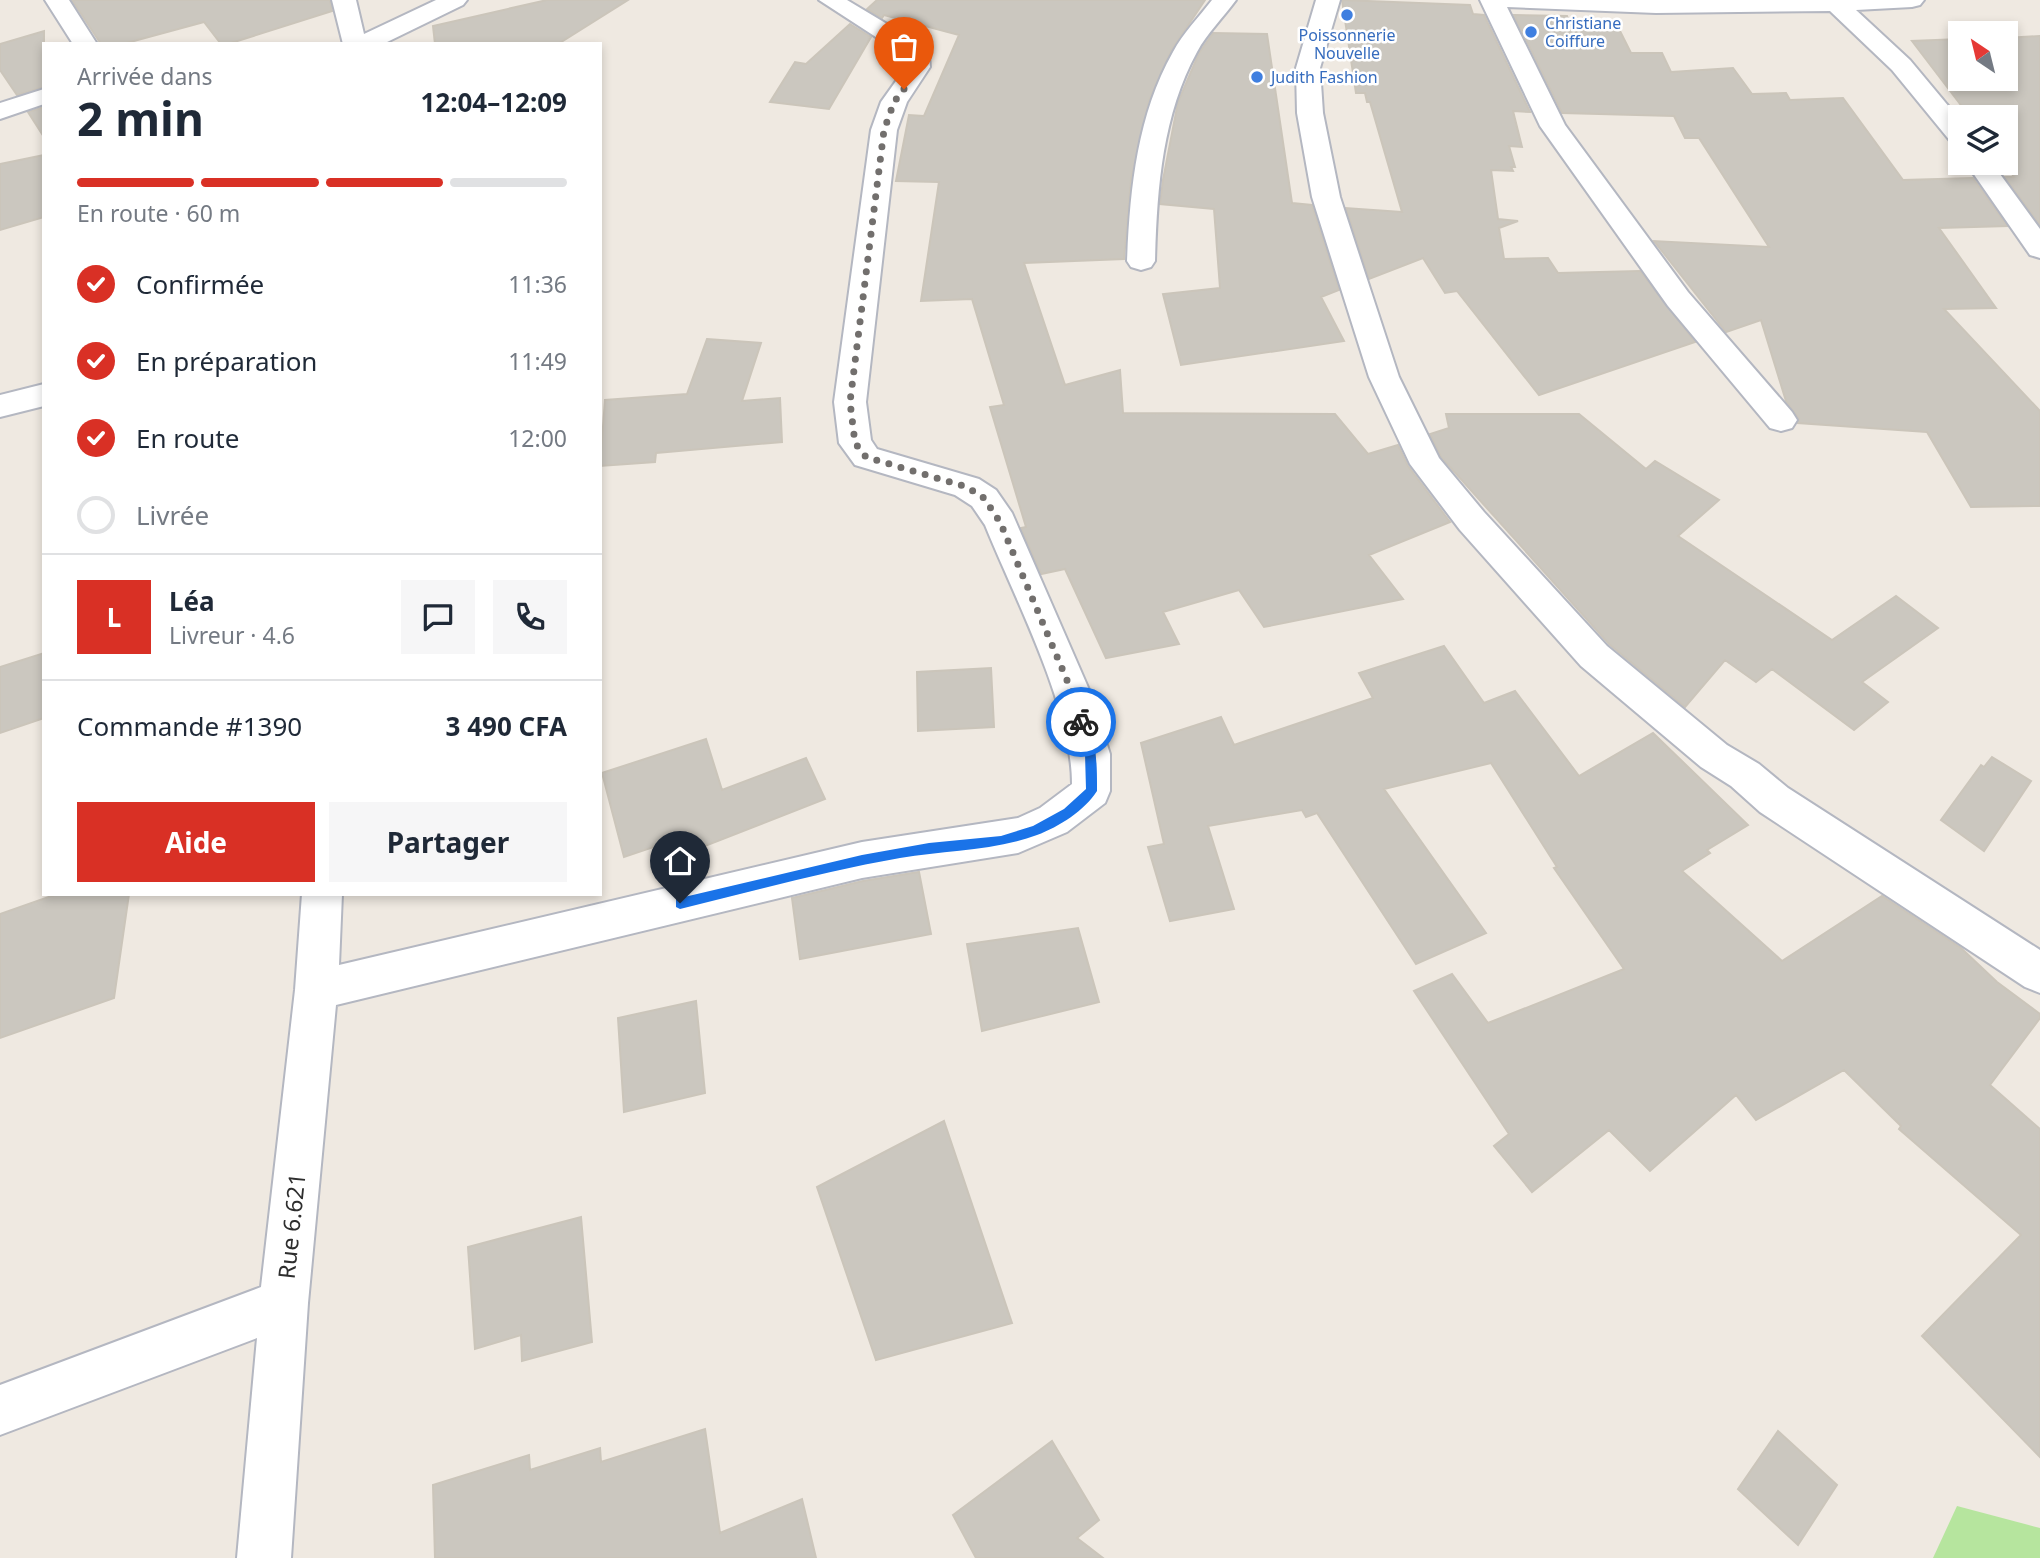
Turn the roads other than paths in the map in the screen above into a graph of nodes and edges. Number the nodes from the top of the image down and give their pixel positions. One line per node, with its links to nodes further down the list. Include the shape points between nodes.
1 (57, 0): 11 (street)
2 (344, 0): 12 (street)
3 (455, 0): 13 (street)
4 (831, 0): 25 (street, via 908,47 917,56 918,66 894,102 884,130 850,402 855,443 866,457 967,487 984,498 1000,522 1072,692 1091,754 1091,791 1068,813 1037,830 1001,841 862,860)
5 (1224, 0): 19 (street, via 1184,52 1166,95 1143,202)
6 (1328, 0): 24 (street, via 1308,68 1310,113 1326,197 1384,377 1426,464 1594,656 1774,800)
7 (1492, 0): 22 (street, via 1553,126 1671,290)
8 (1502, 0): 10 (street, via 1626,7)
9 (1912, 0): 10 (street)
10 (1853, 3): 16 (street)
11 (84, 42)
12 (354, 42)
13 (367, 42)
14 (42, 97): 15 (street)
15 (0, 111)
16 (1948, 122)
17 (1988, 175): 18 (street)
18 (2040, 249)
19 (1141, 261)
20 (42, 396): 21 (street)
21 (0, 406)
22 (1782, 421)
23 (321, 896): 25 (street, Rue 6.621)
24 (2040, 973)
25 (316, 990): 26 (street, Rue 6.621)
26 (284, 1303): 27 (street); 28 (street, Rue 6.621)
27 (0, 1410)
28 (264, 1558)

